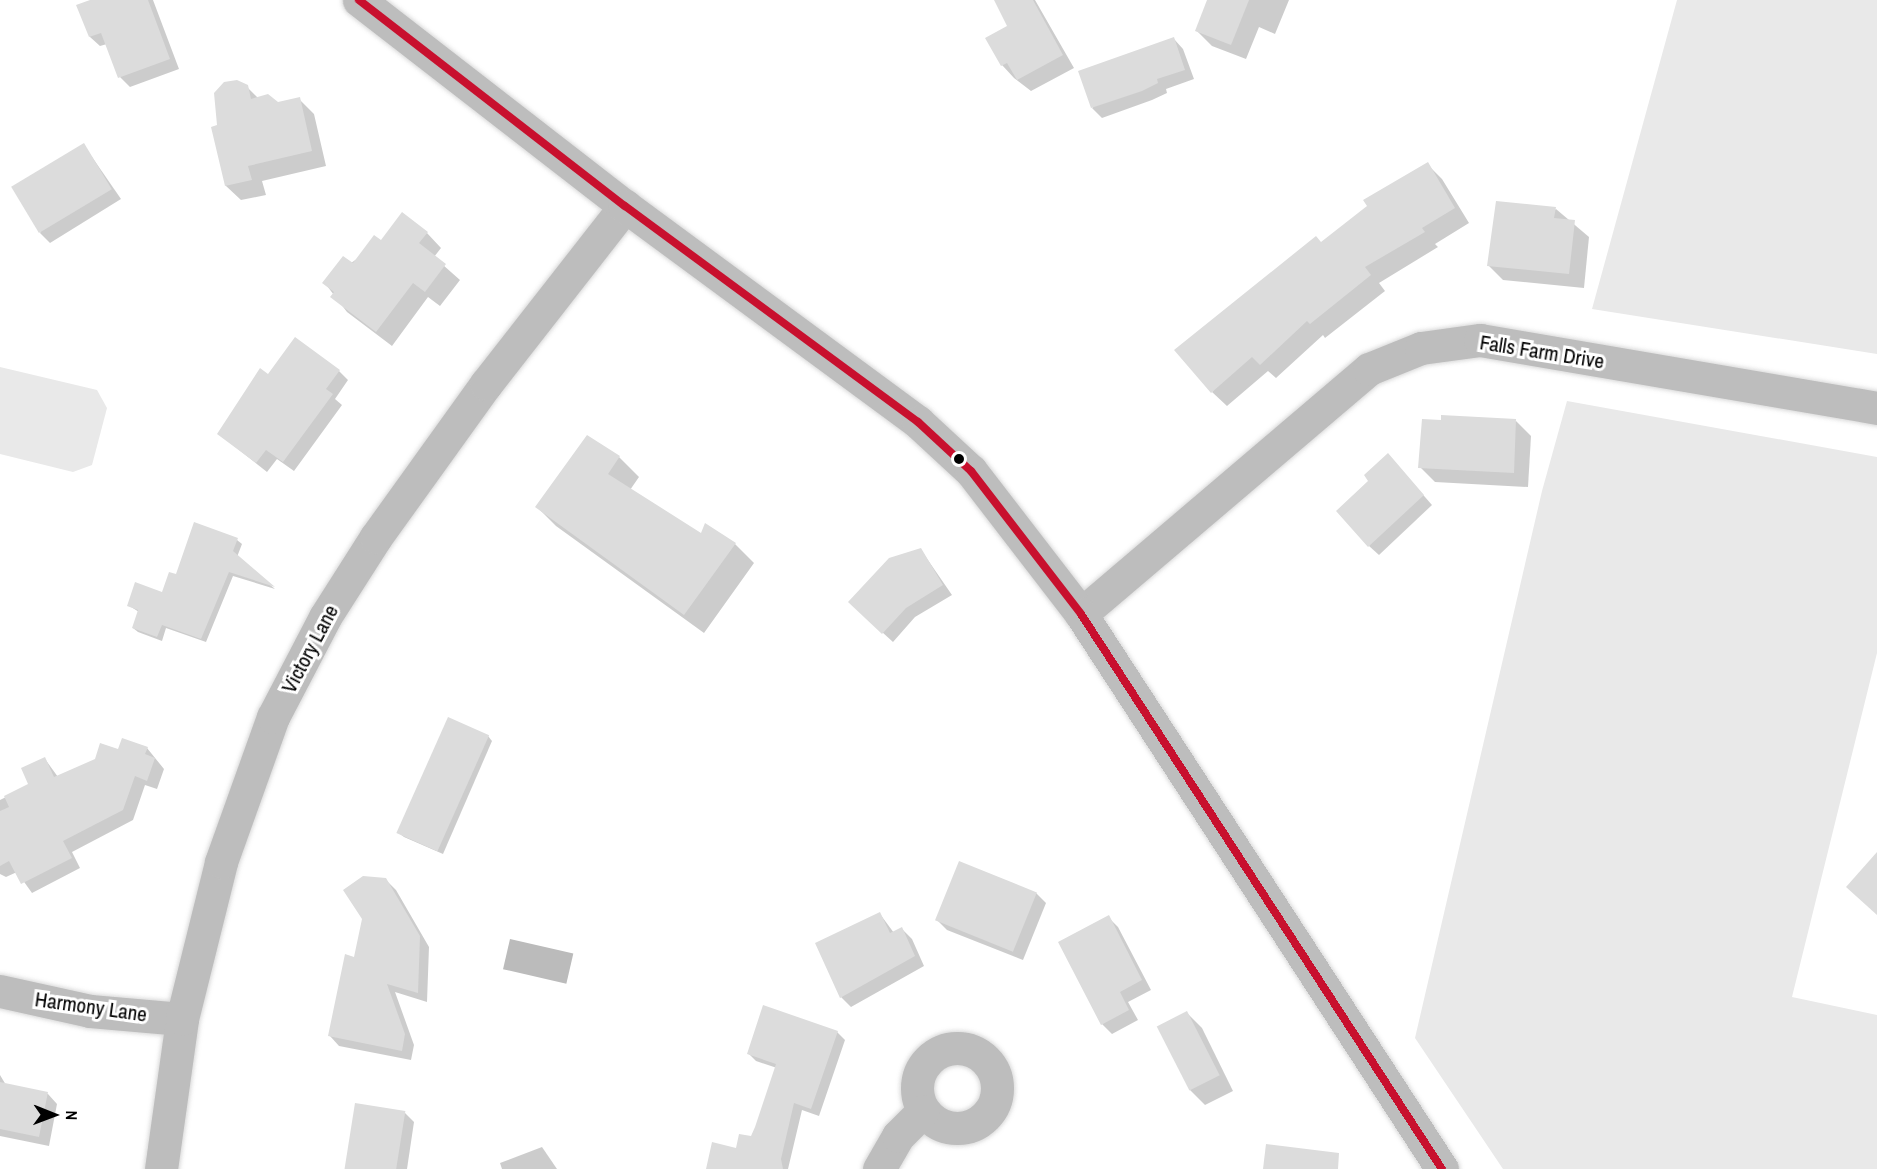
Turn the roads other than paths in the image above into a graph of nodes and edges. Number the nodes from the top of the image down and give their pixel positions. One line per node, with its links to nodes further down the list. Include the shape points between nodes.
1 (359, 0): 2 (street)
2 (625, 206): 4 (street, via 943,442 971,471); 6 (street, Victory Lane, via 433,455 325,617 273,717 245,788 221,862)
3 (1877, 408): 4 (street, Falls Farm Drive, via 1480,340 1421,348 1369,369)
4 (1081, 614): 10 (street)
5 (0, 991): 6 (street, Harmony Lane, via 90,1011)
6 (182, 1019): 8 (street, Victory Lane)
7 (923, 1111): 9 (street, via 898,1136)
8 (161, 1169)
9 (879, 1169)
10 (1442, 1169)

